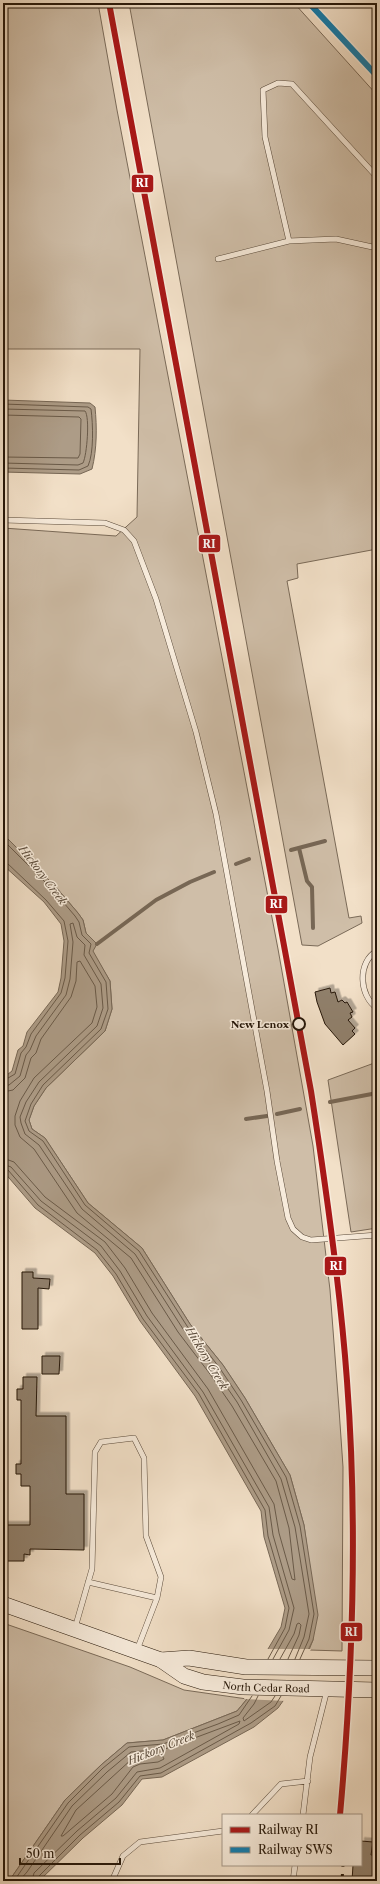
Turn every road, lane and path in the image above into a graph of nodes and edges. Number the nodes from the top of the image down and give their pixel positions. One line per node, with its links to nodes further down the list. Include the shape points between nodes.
1 (377, 177): 2 (lane, via 292,84 278,83 263,90 265,137)
2 (289, 241): 3 (lane, via 336,239); 4 (lane)
3 (377, 248)
4 (218, 259)
5 (3, 520): 8 (lane, via 105,522 124,530 134,541 156,599 196,732 216,814 264,1069 288,1218 293,1229 302,1237 311,1240)
6 (377, 951): 7 (lane, via 372,954 364,969 362,982 365,995)
7 (377, 1008)
8 (377, 1235)
9 (88, 1582): 10 (lane); 10 (lane, via 92,1569 95,1452 101,1442 134,1438 144,1458 146,1536 161,1577); 12 (lane)
10 (157, 1598): 13 (lane)
11 (3, 1604): 12 (street, North Cedar Road)
12 (75, 1631): 13 (street, North Cedar Road)
13 (136, 1652): 14 (street, North Cedar Road)
14 (161, 1660): 15 (street, North Cedar Road, via 189,1658 246,1667); 16 (street, North Cedar Road, via 184,1676 221,1685)
15 (377, 1668)
16 (324, 1689): 17 (street, North Cedar Road); 18 (lane, via 310,1757)
17 (377, 1690)
18 (308, 1780): 19 (lane, via 281,1784); 20 (lane)
19 (253, 1814)
20 (303, 1814)
21 (222, 1831): 23 (lane, via 140,1842 123,1856)
22 (295, 1866): 24 (lane)
23 (112, 1881)
24 (293, 1881)

